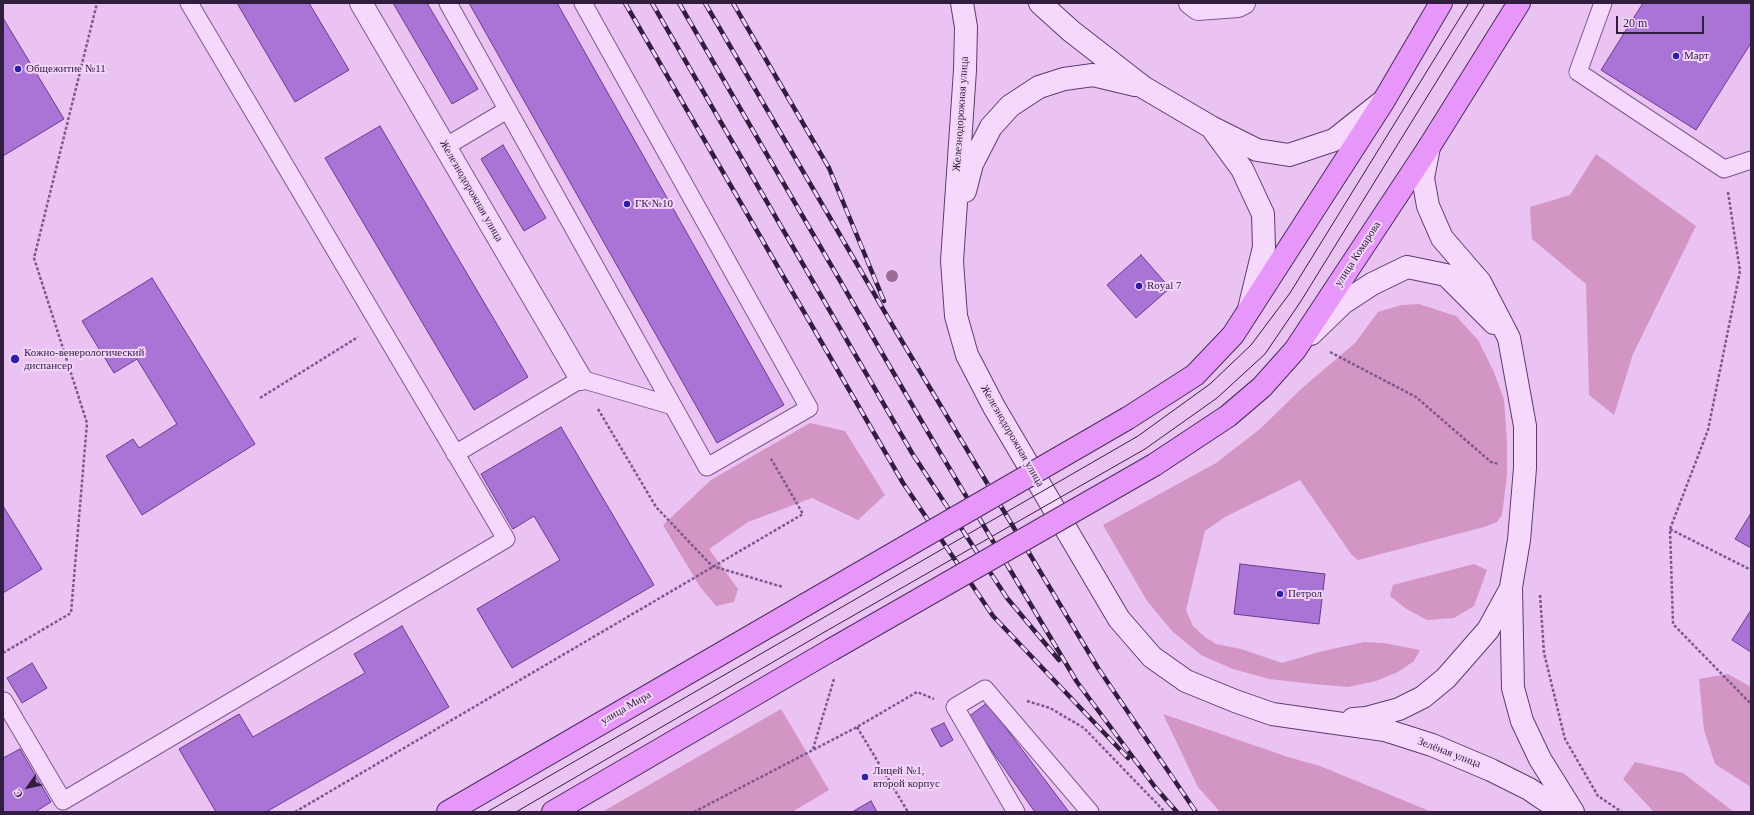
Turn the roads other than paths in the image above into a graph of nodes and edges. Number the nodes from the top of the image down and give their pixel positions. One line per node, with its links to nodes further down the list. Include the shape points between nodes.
1 (189, 3): 25 (lane)
2 (362, 3): 16 (main road, Железнодорожная улица)
3 (448, 3): 14 (lane)
4 (583, 3): 24 (lane, via 809,408 707,467)
5 (962, 3): 19 (main road, Железнодорожная улица, via 966,27 965,70)
6 (1040, 3): 12 (main road, via 1071,31)
7 (1190, 3): 8 (main road, via 1198,9 1238,6)
8 (1244, 3)
9 (1441, 3): 13 (main road)
10 (1519, 3): 17 (main road, улица Комарова)
11 (1603, 3): 18 (lane, via 1578,72 1724,168)
12 (1143, 87): 15 (main road); 19 (main road, via 1093,75 1064,79 1038,87 1010,106 991,127 972,164)
13 (1383, 102): 15 (main road, via 1334,140 1289,155 1257,150); 20 (main road)
14 (507, 110): 16 (lane); 24 (lane)
15 (1211, 127): 20 (main road, via 1242,169 1263,214 1264,246)
16 (445, 147): 23 (main road, Железнодорожная улица)
17 (1429, 147): 21 (main road, via 1423,178 1428,206 1442,238 1480,282); 22 (main road, улица Комарова)
18 (1751, 160)
19 (952, 261): 28 (main road, Железнодорожная улица, via 956,316 967,355 994,407 1120,619 1152,657 1186,681 1272,714)
20 (1248, 313): 29 (main road, улица Мира, bridge, via 1233,335 1194,375 1128,418)
21 (1509, 338): 22 (main road, via 1446,275 1407,267 1372,284 1343,303); 26 (main road, via 1525,426 1526,468 1519,540)
22 (1295, 350): 30 (main road, улица Комарова, bridge, via 1262,388 1228,416 1154,465)
23 (581, 379): 24 (lane); 25 (lane)
24 (673, 406)
25 (455, 454): 27 (lane, via 506,539 63,801)
26 (1511, 587): 28 (main road, via 1488,630 1446,678 1423,697 1399,708 1366,718); 34 (main road, via 1513,688 1522,721 1540,759)
27 (3, 702)
28 (1324, 720): 33 (main road, Зелёная улица, via 1385,730 1432,745 1529,789)
29 (448, 812)
30 (553, 812)
31 (1016, 812): 32 (lane, via 956,707 985,689)
32 (1090, 812)
33 (1563, 812)
34 (1573, 812)

